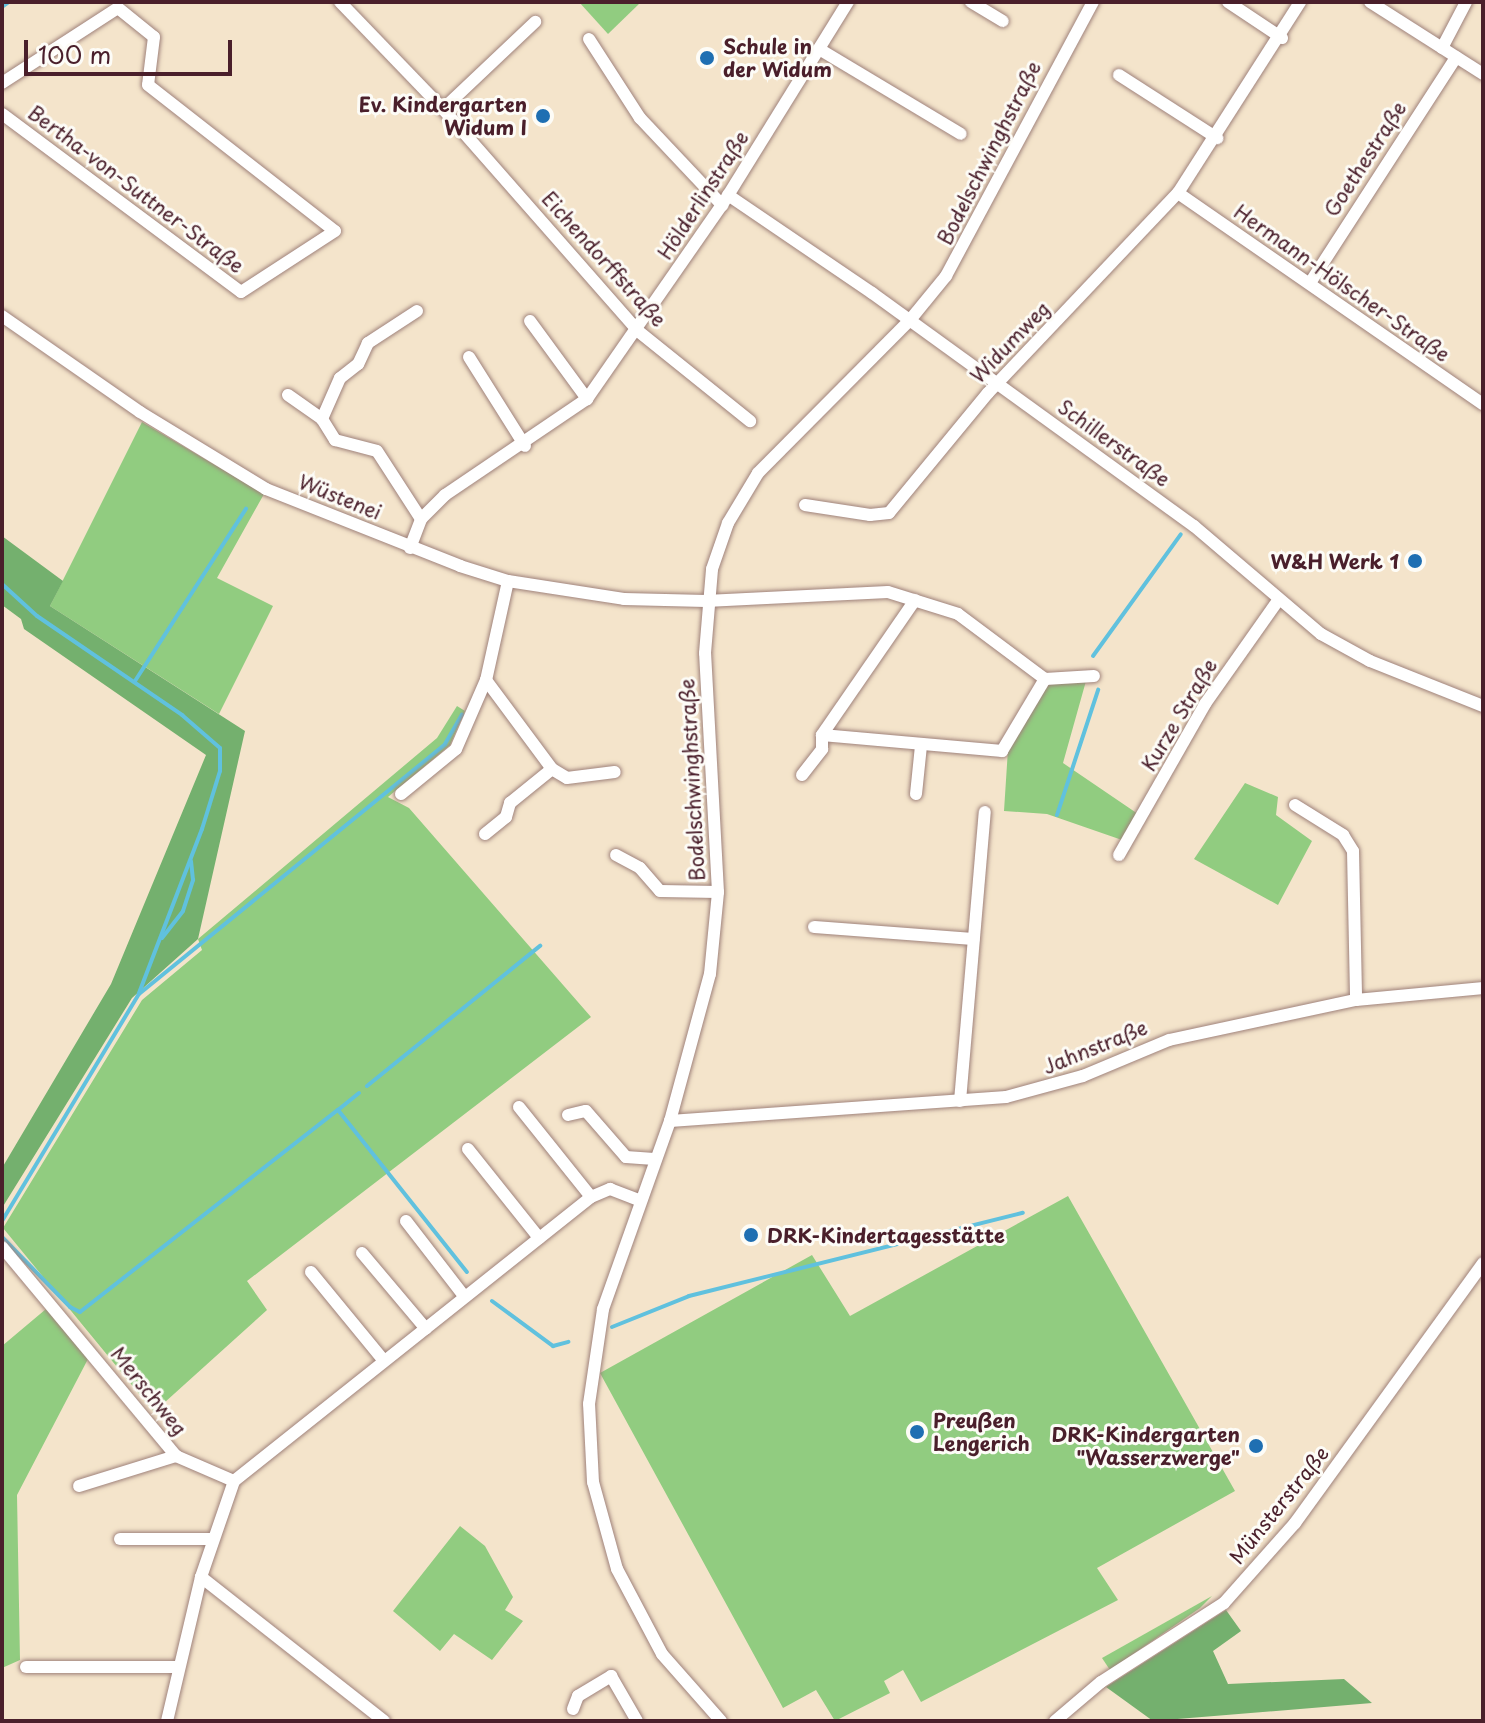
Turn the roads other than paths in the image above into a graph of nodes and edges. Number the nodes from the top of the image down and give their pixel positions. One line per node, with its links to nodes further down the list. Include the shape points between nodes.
1 (340, 2): 19 (street, Eichendorffstraße)
2 (848, 2): 14 (street, Hölderlinstraße)
3 (971, 2): 9 (street)
4 (1093, 2): 28 (street, Bodelschwinghstraße, via 969,240)
5 (1228, 2): 11 (street)
6 (1300, 2): 11 (street, Widumweg)
7 (1370, 2): 13 (street)
8 (1466, 2): 13 (street)
9 (1003, 21)
10 (535, 22): 19 (street)
11 (1282, 38): 22 (street, Widumweg)
12 (589, 39): 24 (street, Schillerstraße, via 640,118)
13 (1442, 48): 15 (street)
14 (819, 49): 21 (street); 24 (street, Hölderlinstraße)
15 (1456, 57): 16 (street); 25 (street, Goethestraße)
16 (1483, 74)
17 (1119, 75): 22 (street)
18 (2, 83): 20 (street, Bertha-von-Suttner-Straße, via 118,8 154,37 148,85 335,231 241,292)
19 (443, 109): 30 (street, Eichendorffstraße)
20 (2, 114)
21 (961, 134)
22 (1217, 138): 23 (street, Widumweg)
23 (1178, 193): 25 (street, Hermann-Hölscher-Straße); 32 (street, Widumweg)
24 (725, 200): 28 (street, Schillerstraße); 30 (street, Hölderlinstraße)
25 (1310, 283): 35 (street, Hermann-Hölscher-Straße)
26 (417, 311): 36 (street, via 368,343 358,364 340,378)
27 (2, 316): 41 (street, Wüstenei, via 211,458 266,489)
28 (910, 320): 32 (street, Schillerstraße); 45 (street, Bodelschwinghstraße, via 758,473 728,523)
29 (530, 321): 34 (street)
30 (638, 331): 34 (street, Hölderlinstraße); 37 (street, Eichendorffstraße)
31 (469, 357): 38 (street)
32 (999, 385): 39 (street, Widumweg, via 889,513); 43 (street, Schillerstraße, via 1194,526)
33 (288, 395): 36 (street)
34 (587, 399): 38 (street, Hölderlinstraße)
35 (1483, 404)
36 (322, 419): 40 (street, via 335,440 377,451)
37 (750, 421)
38 (525, 446): 40 (street, Hölderlinstraße, via 455,488)
39 (805, 505)
40 (421, 519): 41 (street, Hölderlinstraße)
41 (410, 548): 42 (street, Wüstenei)
42 (508, 581): 45 (street, Wüstenei, via 624,599); 48 (street)
43 (1279, 599): 49 (street, Schillerstraße, via 1351,651); 61 (street, Kurze Straße, via 1205,704)
44 (915, 600): 45 (street, Wüstenei, via 888,592); 47 (street, Wüstenei, via 958,614); 50 (street)
45 (706, 601): 62 (street, Bodelschwinghstraße)
46 (1094, 676): 47 (street)
47 (1045, 679): 51 (street, via 1002,751)
48 (486, 680): 52 (street); 55 (street, via 456,749)
49 (1483, 706)
50 (822, 735): 51 (street); 54 (street, via 822,749)
51 (921, 746): 56 (street)
52 (552, 769): 53 (street, via 567,778); 59 (street, via 510,803 506,817)
53 (615, 772)
54 (802, 775)
55 (401, 794)
56 (916, 794)
57 (1295, 805): 66 (street, via 1343,835 1353,851)
58 (985, 812): 64 (street)
59 (485, 834)
60 (616, 855): 62 (street, via 640,868 660,891)
61 (1119, 855)
62 (718, 892): 70 (street, Bodelschwinghstraße, via 706,991)
63 (814, 927): 64 (street)
64 (974, 939): 67 (street)
65 (1483, 988): 66 (street, Jahnstraße)
66 (1356, 1000): 67 (street, Jahnstraße, via 1169,1040 1047,1088)
67 (960, 1101): 70 (street, Jahnstraße)
68 (519, 1107): 73 (street)
69 (568, 1115): 72 (street, via 586,1111 626,1157)
70 (670, 1121): 72 (street, Bodelschwinghstraße)
71 (468, 1149): 76 (street)
72 (654, 1159): 74 (street, Bodelschwinghstraße)
73 (591, 1197): 74 (street, via 610,1189); 76 (street)
74 (639, 1200): 96 (street, Bodelschwinghstraße, via 609,1288 594,1355 589,1404 593,1482 617,1569 641,1620 687,1687)
75 (406, 1221): 81 (street)
76 (539, 1238): 81 (street)
77 (2, 1247): 84 (street, Merschweg)
78 (362, 1253): 82 (street)
79 (1483, 1263): 97 (street, Münsterstraße, via 1295,1523 1224,1603 1101,1682)
80 (311, 1272): 83 (street)
81 (464, 1296): 82 (street)
82 (426, 1329): 83 (street)
83 (384, 1361): 85 (street)
84 (176, 1456): 85 (street, Merschweg); 86 (street)
85 (234, 1481): 88 (street)
86 (79, 1486)
87 (120, 1539): 88 (street)
88 (213, 1539): 89 (street)
89 (201, 1577): 91 (street); 94 (street)
90 (26, 1667): 91 (street)
91 (177, 1667): 93 (street)
92 (573, 1709): 95 (street, via 578,1696 611,1676)
93 (167, 1721)
94 (384, 1721)
95 (637, 1721)
96 (721, 1721)
97 (1055, 1721)

